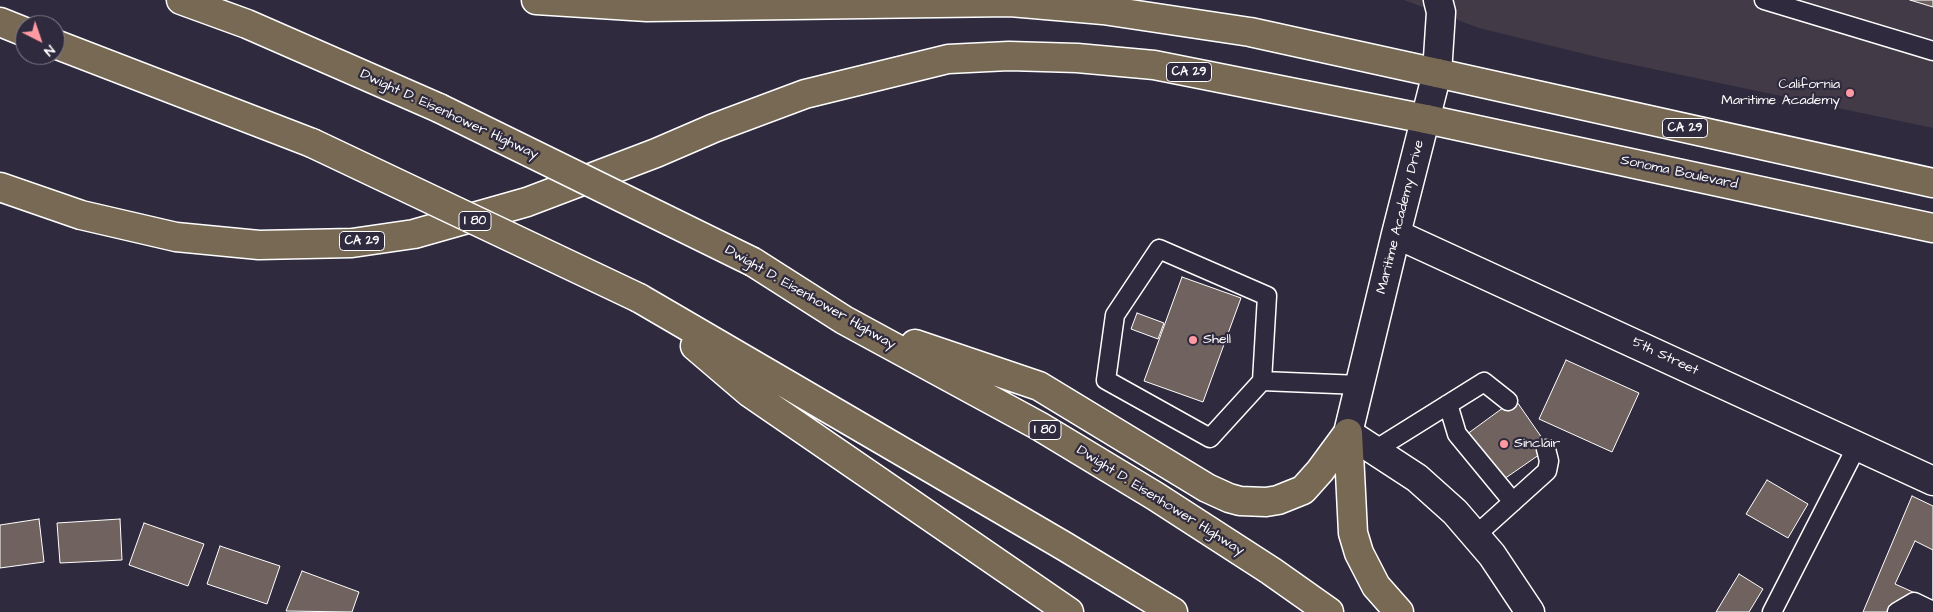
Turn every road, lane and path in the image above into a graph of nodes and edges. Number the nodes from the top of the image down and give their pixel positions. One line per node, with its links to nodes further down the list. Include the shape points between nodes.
1 (181, 0): 16 (main road, Dwight D. Eisenhower Highway / I 80, bridge, via 247,24 439,108 753,262)
2 (536, 0): 9 (main road, CA 29, via 647,7 1010,2 1075,7 1250,32)
3 (1438, 0): 9 (street, Maritime Academy Drive, via 1441,12)
4 (1764, 0): 8 (lane)
5 (0, 22): 6 (main road)
6 (15, 28)
7 (65, 48): 15 (main road, I 80, bridge, via 312,143)
8 (1933, 51)
9 (1437, 72): 10 (street, Maritime Academy Drive); 11 (main road, CA 29)
10 (1426, 119): 12 (main road, CA 29, via 1154,65 1009,56 948,59 805,94 527,202 414,234 352,242 258,245 176,237 81,215); 13 (main road, Sonoma Boulevard / CA 29); 14 (street, Maritime Academy Drive)
11 (1933, 183)
12 (0, 187)
13 (1933, 228)
14 (1396, 234): 18 (street, Maritime Academy Drive); 22 (street, 5th Street)
15 (639, 298): 29 (main road, via 750,393); 30 (main road, I 80)
16 (844, 320): 21 (main road, via 1039,386 1207,488 1240,501 1278,500 1303,490); 31 (main road, Dwight D. Eisenhower Highway / I 80, via 1047,431 1155,496)
17 (1262, 381): 17 (lane, via 1210,438 1106,380 1114,315 1159,249 1267,296); 18 (lane)
18 (1360, 385): 21 (street, Maritime Academy Drive)
19 (1508, 401): 20 (lane, via 1484,382)
20 (1448, 404): 24 (lane); 26 (lane, via 1457,434)
21 (1348, 433): 24 (street); 32 (main road, via 1353,533 1376,586)
22 (1856, 446): 25 (street, 5th Street); 34 (lane)
23 (1546, 449): 26 (lane, via 1547,471)
24 (1375, 450): 27 (street, via 1417,478)
25 (1933, 480)
26 (1513, 502): 27 (lane)
27 (1476, 535): 33 (street)
28 (1933, 611): 35 (lane, via 1914,602)
29 (1069, 612)
30 (1172, 612)
31 (1329, 612)
32 (1399, 612)
33 (1530, 612)
34 (1772, 612)
35 (1896, 612)

